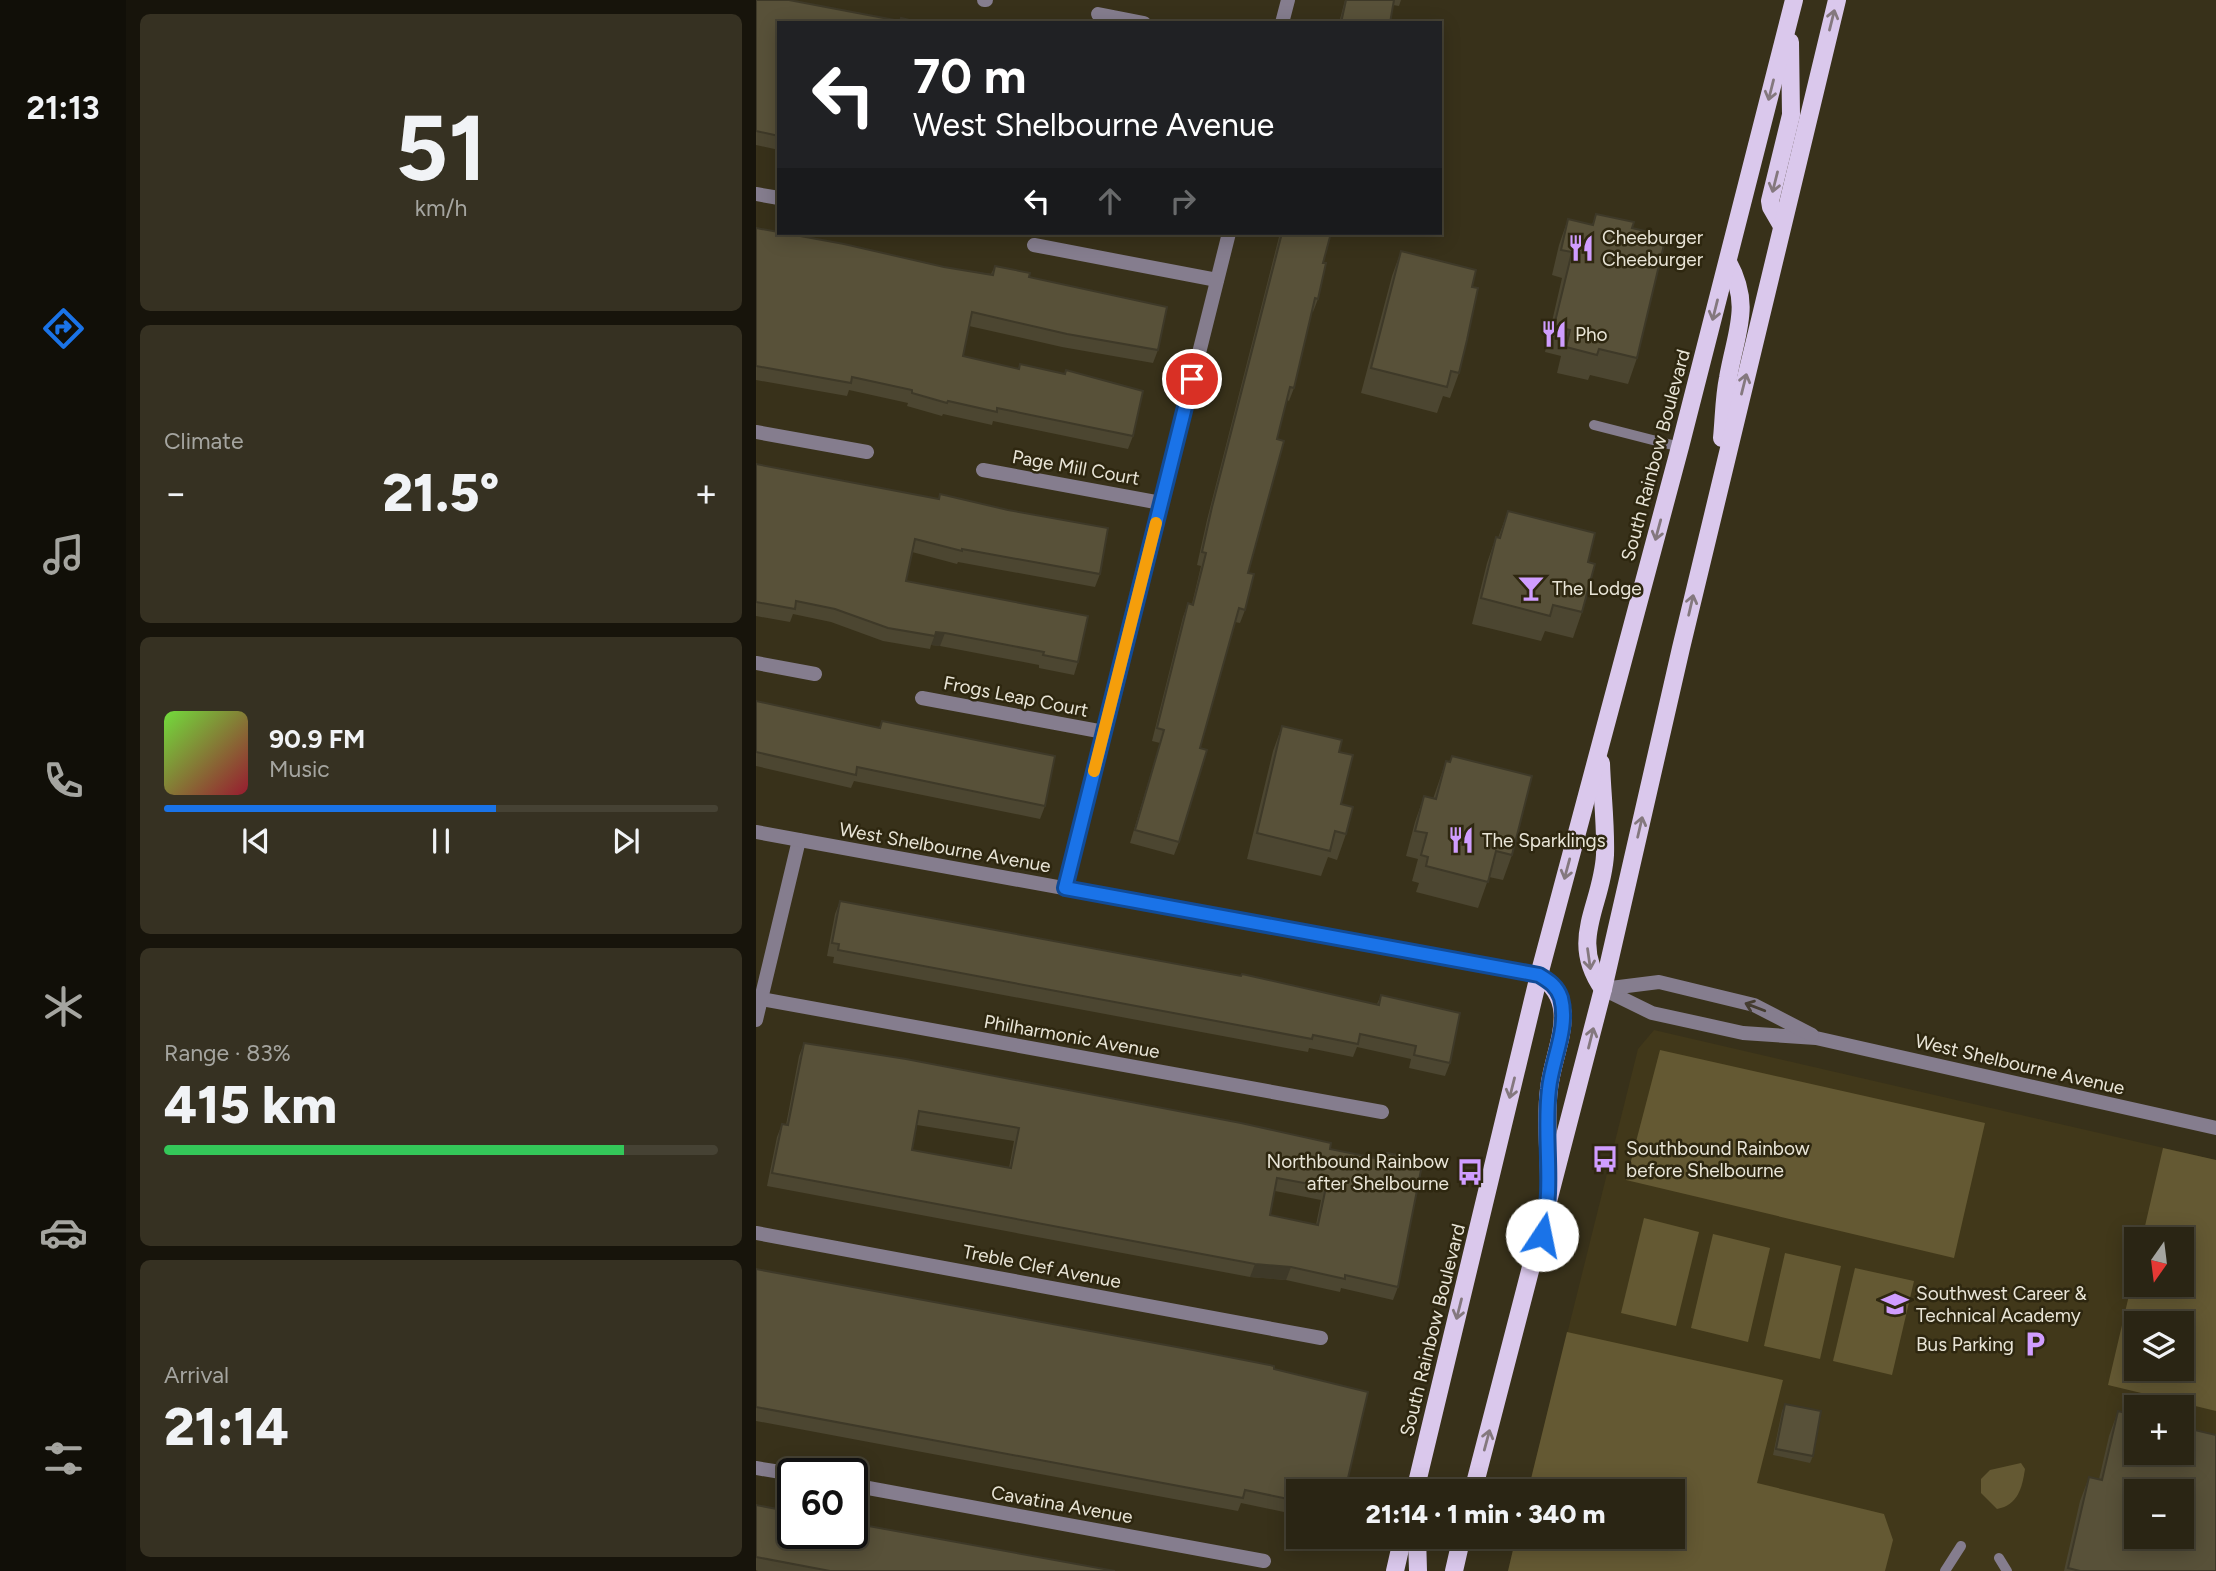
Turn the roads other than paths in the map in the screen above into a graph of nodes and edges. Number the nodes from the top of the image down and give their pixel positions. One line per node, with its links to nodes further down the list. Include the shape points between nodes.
1 (1287, 0): 6 (street)
2 (1837, 0): 9 (main road, one-way to 2)
3 (1792, 9): 9 (main road, one-way to 9, via 1791,115 1770,201); 12 (main road, South Rainbow Boulevard, one-way to 12)
4 (1098, 15): 5 (street)
5 (1132, 21)
6 (1282, 21)
7 (756, 194): 8 (street)
8 (777, 198)
9 (1782, 226): 20 (main road, one-way to 9)
10 (1228, 235): 13 (street)
11 (1034, 245): 13 (street)
12 (1728, 262): 16 (main road, South Rainbow Boulevard, one-way to 16); 20 (main road, via 1738,280 1742,317 1727,379)
13 (1217, 280): 19 (street)
14 (1594, 425): 16 (lane)
15 (756, 432): 17 (street)
16 (1680, 447): 25 (main road, South Rainbow Boulevard, one-way to 25)
17 (867, 452)
18 (983, 470): 19 (street, Page Mill Court)
19 (1161, 503): 24 (street)
20 (1715, 504): 30 (main road, one-way to 20)
21 (756, 663): 22 (street)
22 (815, 674)
23 (922, 698): 24 (street, Frogs Leap Court)
24 (1104, 732): 28 (street)
25 (1600, 746): 29 (main road, South Rainbow Boulevard, one-way to 29); 30 (main road, one-way to 30, via 1605,857 1587,942 1590,970)
26 (756, 832): 27 (street, West Shelbourne Avenue)
27 (799, 840): 28 (street, West Shelbourne Avenue); 31 (street)
28 (1065, 888): 29 (street, West Shelbourne Avenue)
29 (1539, 975): 36 (main road, via 1554,984 1563,1018 1549,1089); 41 (main road, South Rainbow Boulevard, one-way to 41)
30 (1603, 989): 33 (street, West Shelbourne Avenue, via 1644,1011 1704,1025); 33 (street, West Shelbourne Avenue, one-way to 30, via 1754,1005 1658,982); 36 (main road, one-way to 30)
31 (759, 998): 32 (street); 34 (street, Philharmonic Avenue)
32 (756, 1020)
33 (1816, 1038): 35 (street, West Shelbourne Avenue)
34 (1381, 1112)
35 (2216, 1128)
36 (1549, 1209): 42 (main road, one-way to 36)
37 (756, 1233): 38 (street, Treble Clef Avenue)
38 (1321, 1338)
39 (756, 1468): 40 (street)
40 (777, 1472)
41 (1419, 1479)
42 (1477, 1479)
43 (868, 1488): 49 (street, Cavatina Avenue)
44 (1961, 1546): 53 (lane)
45 (1400, 1549): 50 (main road)
46 (1417, 1549): 51 (main road)
47 (1459, 1549): 52 (main road)
48 (1999, 1558): 54 (lane)
49 (1264, 1561)
50 (1395, 1571)
51 (1418, 1571)
52 (1454, 1571)
53 (1945, 1571)
54 (2007, 1571)

